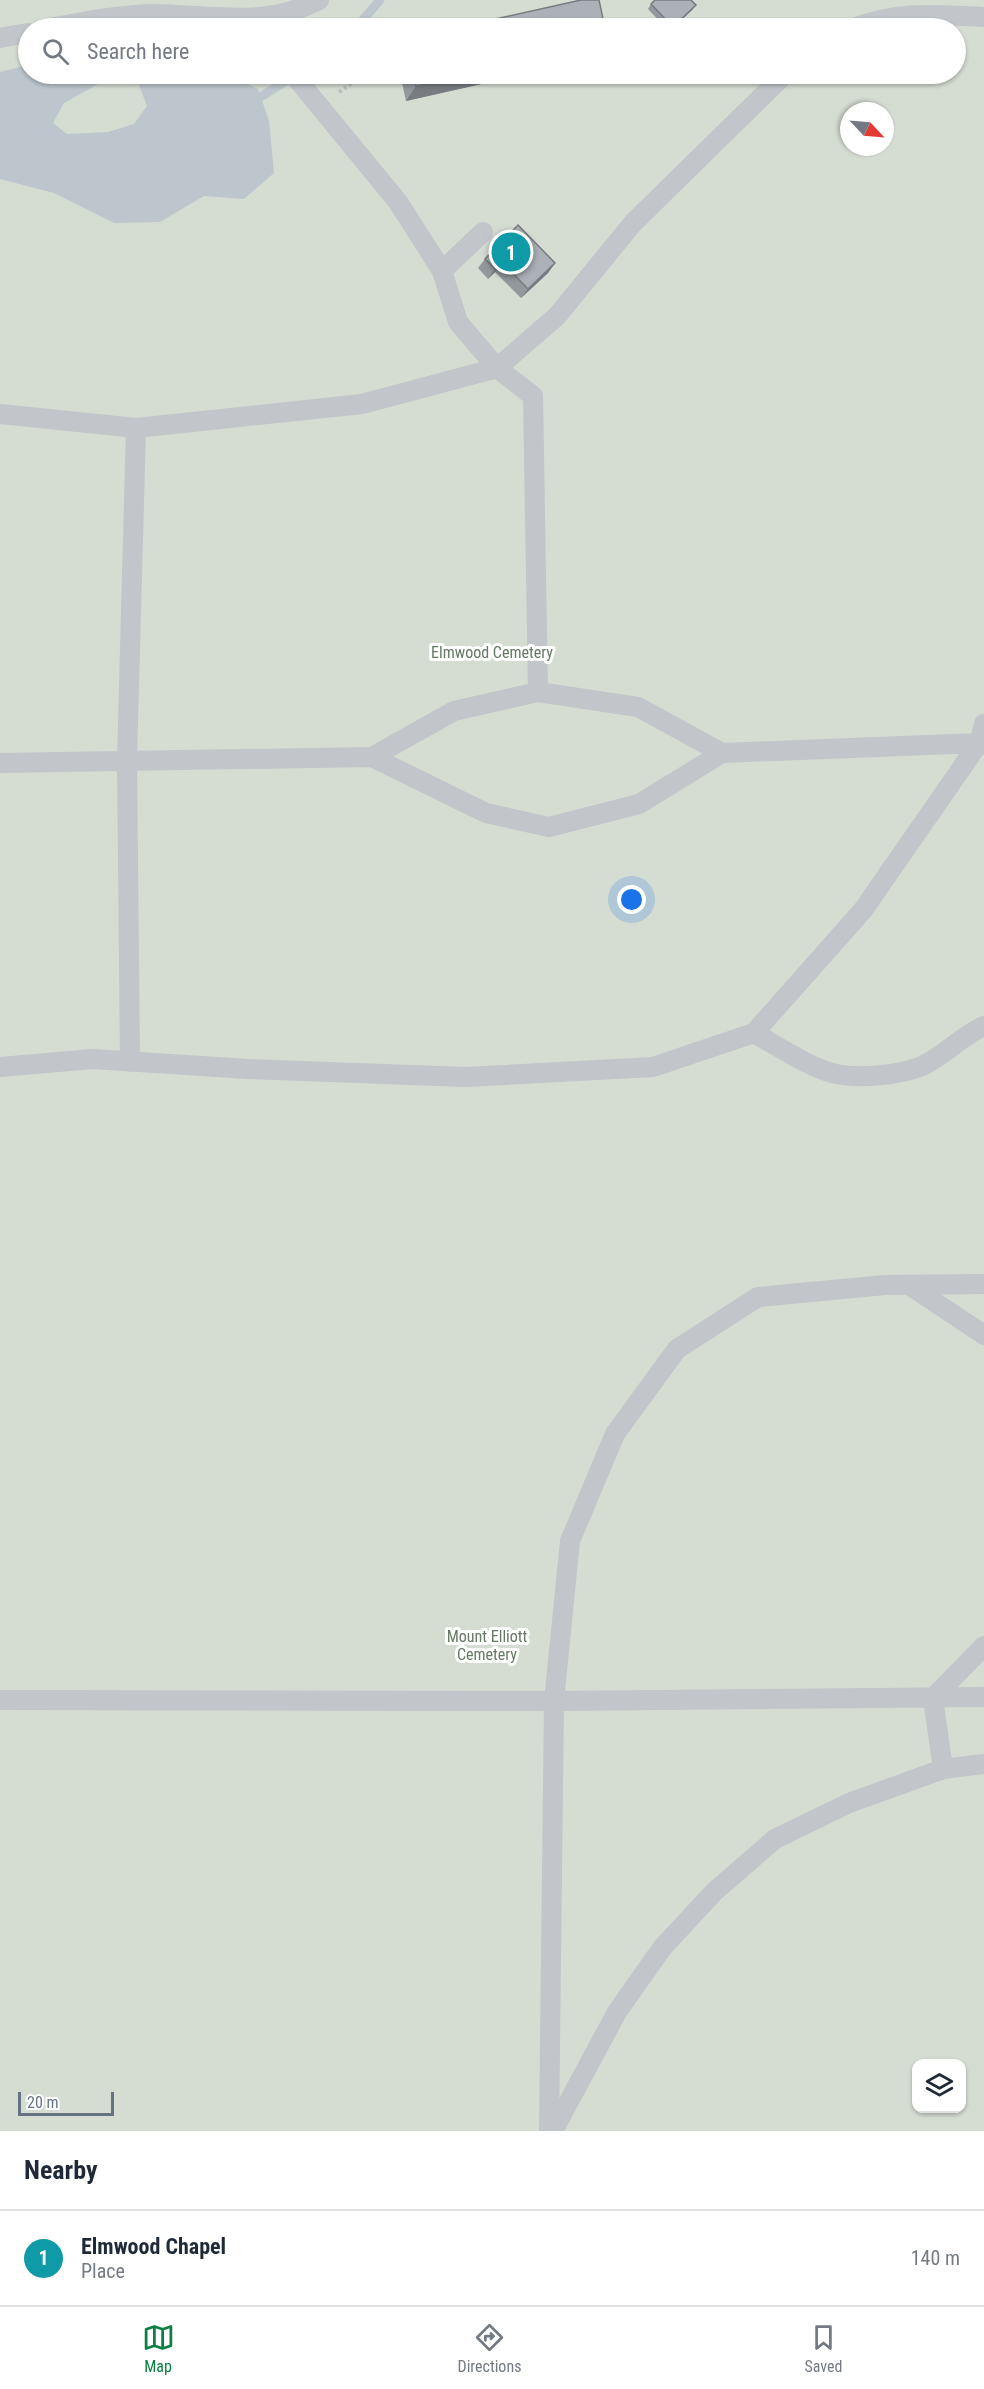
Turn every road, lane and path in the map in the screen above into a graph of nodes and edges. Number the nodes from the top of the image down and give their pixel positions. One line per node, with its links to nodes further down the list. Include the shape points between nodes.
1 (319, 0): 5 (lane)
2 (984, 17): 6 (lane, via 912,14)
3 (105, 18): 4 (lane, via 148,14)
4 (215, 18)
5 (279, 18)
6 (892, 18)
7 (18, 35): 8 (lane)
8 (0, 38)
9 (301, 84): 12 (lane, via 398,202)
10 (775, 84): 13 (lane, via 633,223 557,316)
11 (483, 232): 12 (lane)
12 (441, 271): 13 (lane, via 458,322)
13 (497, 368): 15 (lane, via 362,404); 16 (lane, via 533,396)
14 (0, 414): 15 (lane)
15 (136, 428): 20 (lane)
16 (537, 692): 18 (lane, via 638,707); 19 (lane, via 454,711)
17 (982, 737): 18 (lane); 23 (lane, via 863,910)
18 (722, 753): 19 (lane, via 639,804 549,826 486,813)
19 (372, 757): 20 (lane)
20 (127, 760): 21 (lane); 25 (lane)
21 (0, 763)
22 (984, 1026): 23 (lane, via 923,1066 884,1075 836,1074)
23 (754, 1033): 25 (lane, via 653,1067 466,1077)
24 (0, 1051): 26 (lane)
25 (129, 1062): 26 (lane, via 93,1059)
26 (24, 1064): 27 (lane)
27 (0, 1067)
28 (984, 1284): 29 (lane)
29 (909, 1285): 30 (lane); 35 (lane, via 758,1297 677,1349 615,1434 570,1541)
30 (984, 1335)
31 (984, 1646): 33 (lane)
32 (984, 1697): 33 (lane)
33 (933, 1698): 35 (lane); 37 (lane)
34 (0, 1700): 35 (lane)
35 (554, 1701): 38 (lane)
36 (984, 1764): 37 (lane)
37 (943, 1769): 38 (lane, via 849,1803 775,1839 714,1892 662,1948 617,2012)
38 (551, 2131)

